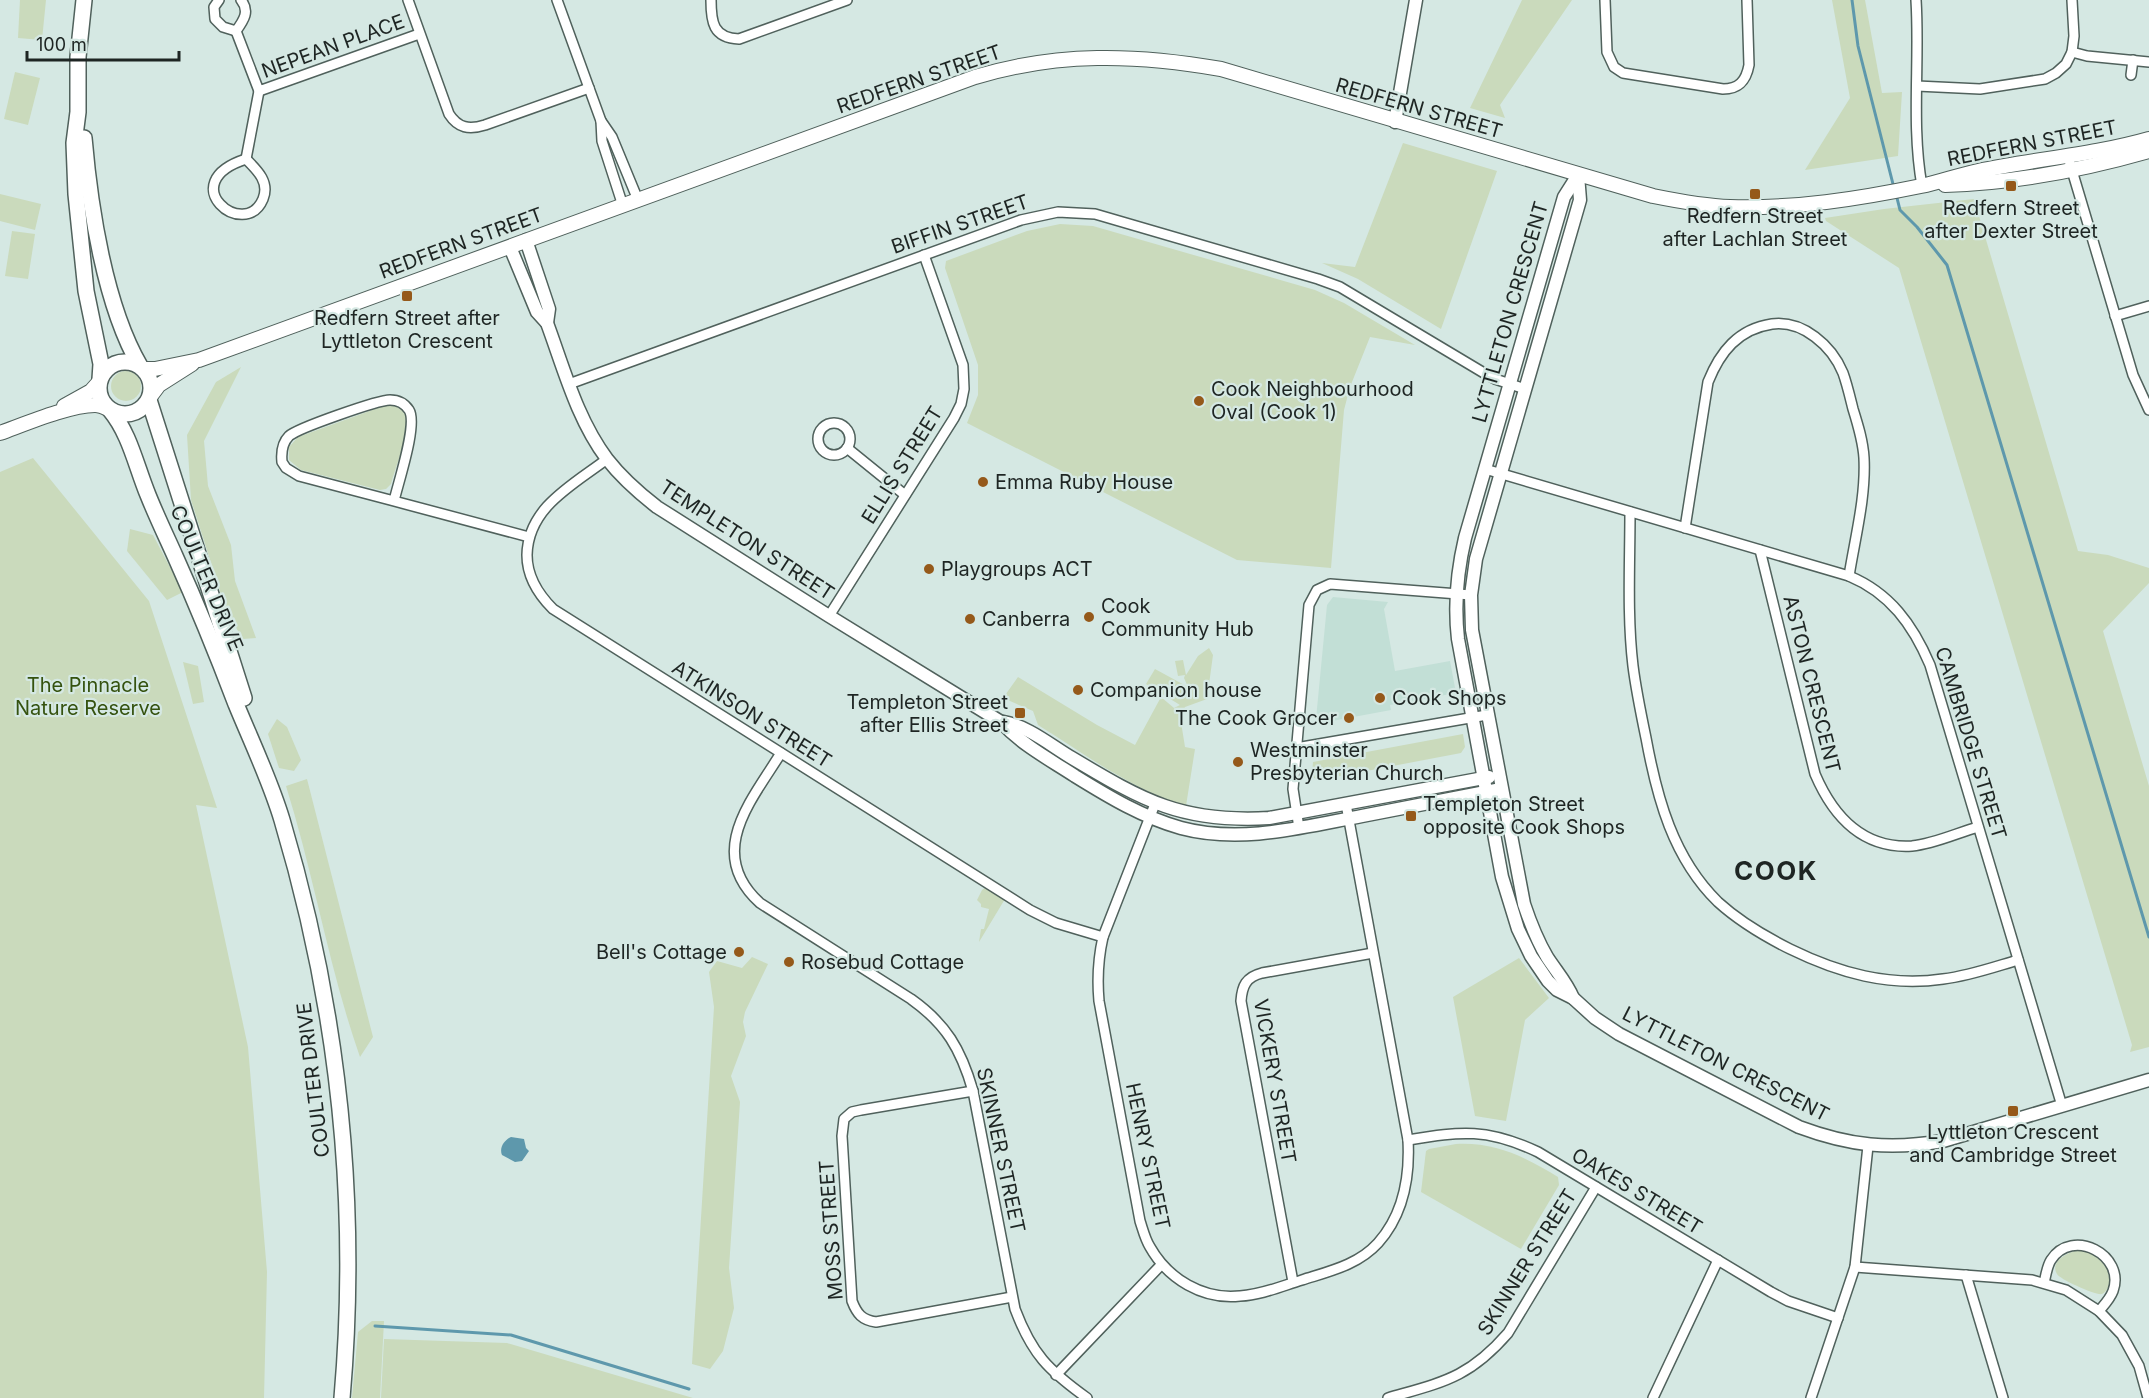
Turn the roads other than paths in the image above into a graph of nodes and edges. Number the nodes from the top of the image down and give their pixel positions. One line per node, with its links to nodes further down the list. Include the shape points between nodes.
1 (84, 0): 22 (main road)
2 (219, 0): 13 (street, via 214,7 215,19)
3 (241, 0): 13 (street, via 246,14)
4 (408, 0): 14 (street)
5 (557, 0): 20 (street)
6 (711, 0): 7 (street, via 711,17 718,32 728,39 739,39)
7 (847, 0)
8 (1416, 0): 24 (street)
9 (1605, 0): 10 (street, via 1607,52 1614,67 1623,73 1723,89 1735,88 1748,75)
10 (1747, 0)
11 (1916, 0): 19 (street)
12 (2072, 0): 15 (street)
13 (236, 31): 21 (street, NEPEAN PLACE)
14 (420, 34): 20 (street, via 449,114 462,127 473,129); 21 (street, NEPEAN PLACE)
15 (2072, 52): 16 (street); 19 (street, via 2061,69 2045,79 1980,89)
16 (2133, 60): 17 (street); 18 (street)
17 (2149, 62)
18 (2131, 75)
19 (1917, 86): 30 (street, via 1916,144)
20 (589, 88): 23 (street)
21 (259, 91): 27 (street, NEPEAN PLACE)
22 (78, 112): 40 (main road, via 100,248 127,339); 41 (main road, via 74,142 76,194 86,291 101,364)
23 (601, 121): 31 (street, via 612,137); 32 (street, via 602,141)
24 (1395, 122): 29 (main road, REDFERN STREET); 31 (main road, REDFERN STREET, via 1221,69 1173,60 1044,61 975,77)
25 (2148, 142): 26 (main road, REDFERN STREET); 28 (main road, REDFERN STREET)
26 (2068, 157): 28 (street); 30 (main road, REDFERN STREET, via 1979,171)
27 (246, 159): 27 (street, via 263,179 264,196 255,209 231,213 218,202 214,186 221,171)
28 (2072, 171): 30 (main road, REDFERN STREET); 37 (street)
29 (1578, 176): 30 (main road, REDFERN STREET, via 1653,196 1729,207 1783,206); 43 (street, LYTTLETON CRESCENT, via 1564,197); 44 (street, LYTTLETON CRESCENT, via 1580,201)
30 (1922, 186)
31 (638, 200): 32 (main road, REDFERN STREET)
32 (622, 206): 33 (main road, REDFERN STREET)
33 (526, 240): 34 (main road, REDFERN STREET); 38 (street, TEMPLETON STREET, via 549,309)
34 (510, 246): 38 (street, TEMPLETON STREET, via 537,312); 39 (main road, REDFERN STREET)
35 (924, 255): 42 (street, BIFFIN STREET); 43 (street, BIFFIN STREET, via 1033,216 1083,213 1115,220 1340,287 1484,374); 54 (street, ELLIS STREET, via 963,365 964,388 954,418)
36 (2149, 306): 37 (street)
37 (2115, 316): 47 (street, via 2133,375)
38 (547, 323): 42 (street, TEMPLETON STREET)
39 (199, 360): 40 (main road, REDFERN STREET); 45 (main road, REDFERN STREET, via 159,385)
40 (141, 368): 41 (main road, via 122,362 105,371); 45 (main road, via 150,382)
41 (100, 381): 46 (main road, via 100,397); 48 (main road, via 91,391)
42 (569, 384): 51 (street, TEMPLETON STREET, via 585,424)
43 (1510, 384): 44 (street, BIFFIN STREET); 52 (street, LYTTLETON CRESCENT)
44 (1525, 389): 53 (street, LYTTLETON CRESCENT)
45 (149, 398): 46 (main road, via 143,407 127,415); 69 (main road, COULTER DRIVE)
46 (109, 410): 48 (main road, via 97,405); 69 (main road, COULTER DRIVE, via 127,438)
47 (2149, 410)
48 (41, 418): 49 (main road)
49 (0, 433)
50 (847, 448): 54 (street)
51 (607, 459): 58 (street, ATKINSON STREET, via 548,503); 63 (street, TEMPLETON STREET, via 657,507)
52 (1485, 469): 53 (street, CAMBRIDGE STREET); 61 (street, LYTTLETON CRESCENT, via 1463,547)
53 (1500, 474): 56 (street, CAMBRIDGE STREET); 62 (street, LYTTLETON CRESCENT, via 1476,559)
54 (905, 495): 63 (street, ELLIS STREET)
55 (394, 501): 55 (street, via 292,473 282,462 286,440 297,431 378,402 392,400 404,404 413,425); 58 (street)
56 (1630, 512): 57 (street, CAMBRIDGE STREET); 83 (street, via 1633,665 1653,778 1681,852 1717,900 1762,935 1849,974 1912,982 1944,979)
57 (1685, 528): 59 (street, CAMBRIDGE STREET); 60 (street, via 1708,382 1715,364 1732,342 1746,332 1777,323 1801,328 1834,356 1843,373 1861,437 1864,478)
58 (529, 537): 68 (street, ATKINSON STREET, via 527,561 531,578 553,609)
59 (1760, 550): 60 (street, CAMBRIDGE STREET); 79 (street, ASTON CRESCENT, via 1815,774 1829,804 1858,832 1894,846 1922,844)
60 (1849, 576): 79 (street, CAMBRIDGE STREET, via 1894,605 1921,643)
61 (1456, 594): 62 (street); 65 (street, LYTTLETON CRESCENT, via 1458,639); 67 (street, via 1330,584 1317,590 1309,605)
62 (1471, 596): 64 (street, LYTTLETON CRESCENT, via 1472,630)
63 (829, 616): 66 (street, TEMPLETON STREET)
64 (1487, 715): 65 (street); 70 (street, LYTTLETON CRESCENT)
65 (1472, 718): 67 (street); 71 (street, LYTTLETON CRESCENT)
66 (1001, 722): 74 (street, TEMPLETON STREET, via 1023,728); 77 (street, TEMPLETON STREET, via 1015,737 1108,797)
67 (1296, 748): 76 (street)
68 (781, 753): 81 (street, ATKINSON STREET, via 1029,910); 86 (street, SKINNER STREET, via 737,825 735,861 744,887 760,903 929,1012 957,1046)
69 (263, 765): 101 (main road, COULTER DRIVE, via 294,863 320,974 338,1092 348,1264)
70 (1498, 775): 71 (street, TEMPLETON STREET); 72 (street, LYTTLETON CRESCENT)
71 (1483, 778): 73 (street, LYTTLETON CRESCENT); 75 (street, TEMPLETON STREET)
72 (1501, 789): 73 (street, TEMPLETON STREET); 84 (street, LYTTLETON CRESCENT, via 1524,904 1546,955)
73 (1486, 792): 78 (street, TEMPLETON STREET); 84 (street, LYTTLETON CRESCENT, via 1502,877 1518,929 1548,981)
74 (1155, 804): 76 (street, TEMPLETON STREET, via 1203,817 1236,820); 77 (street, HENRY STREET)
75 (1346, 804): 76 (street, TEMPLETON STREET); 78 (street, HENRY STREET)
76 (1296, 814): 80 (street)
77 (1150, 818): 80 (street, TEMPLETON STREET, via 1215,834 1249,835); 81 (street, HENRY STREET)
78 (1348, 819): 80 (street, TEMPLETON STREET); 82 (street, HENRY STREET)
79 (1978, 827): 83 (street, CAMBRIDGE STREET)
80 (1299, 828)
81 (1103, 937): 92 (street, HENRY STREET, via 1098,958 1100,1001 1140,1221 1148,1245)
82 (1373, 953): 88 (street, HENRY STREET); 95 (street, VICKERY STREET, via 1262,973 1250,978 1242,990)
83 (2018, 960): 87 (street, CAMBRIDGE STREET)
84 (1573, 998): 89 (street, LYTTLETON CRESCENT, via 1619,1034 1786,1121 1826,1138)
85 (2149, 1080): 87 (street, LYTTLETON CRESCENT)
86 (974, 1091): 97 (street, SKINNER STREET); 97 (street, MOSS STREET, via 861,1110 844,1119 852,1301 860,1316 876,1322)
87 (2062, 1106): 89 (street, LYTTLETON CRESCENT, via 1943,1141 1914,1146)
88 (1408, 1140): 90 (street, OAKES STREET, via 1453,1132 1503,1137 1538,1152); 95 (street, HENRY STREET, via 1409,1163 1400,1207 1378,1243 1346,1266)
89 (1868, 1146): 93 (street)
90 (1596, 1187): 91 (street, OAKES STREET); 103 (street, SKINNER STREET, via 1508,1333 1492,1351 1465,1372)
91 (1718, 1260): 99 (street, OAKES STREET, via 1788,1301); 104 (street)
92 (1161, 1265): 95 (street, HENRY STREET, via 1193,1288 1220,1296 1248,1295); 100 (street)
93 (1855, 1267): 94 (street); 99 (street)
94 (1966, 1275): 96 (street); 106 (street)
95 (1293, 1282)
96 (2044, 1283): 98 (street, via 2066,1290); 98 (street, via 2051,1259 2066,1248 2081,1245 2096,1249 2109,1262 2115,1276 2113,1292)
97 (1012, 1297): 100 (street, SKINNER STREET, via 1023,1331)
98 (2099, 1311): 107 (street, via 2122,1335 2134,1355)
99 (1838, 1318): 105 (street)
100 (1056, 1376): 102 (street, SKINNER STREET)
101 (342, 1398)
102 (1087, 1398)
103 (1388, 1398)
104 (1653, 1398)
105 (1811, 1398)
106 (2003, 1398)
107 (2148, 1398)

